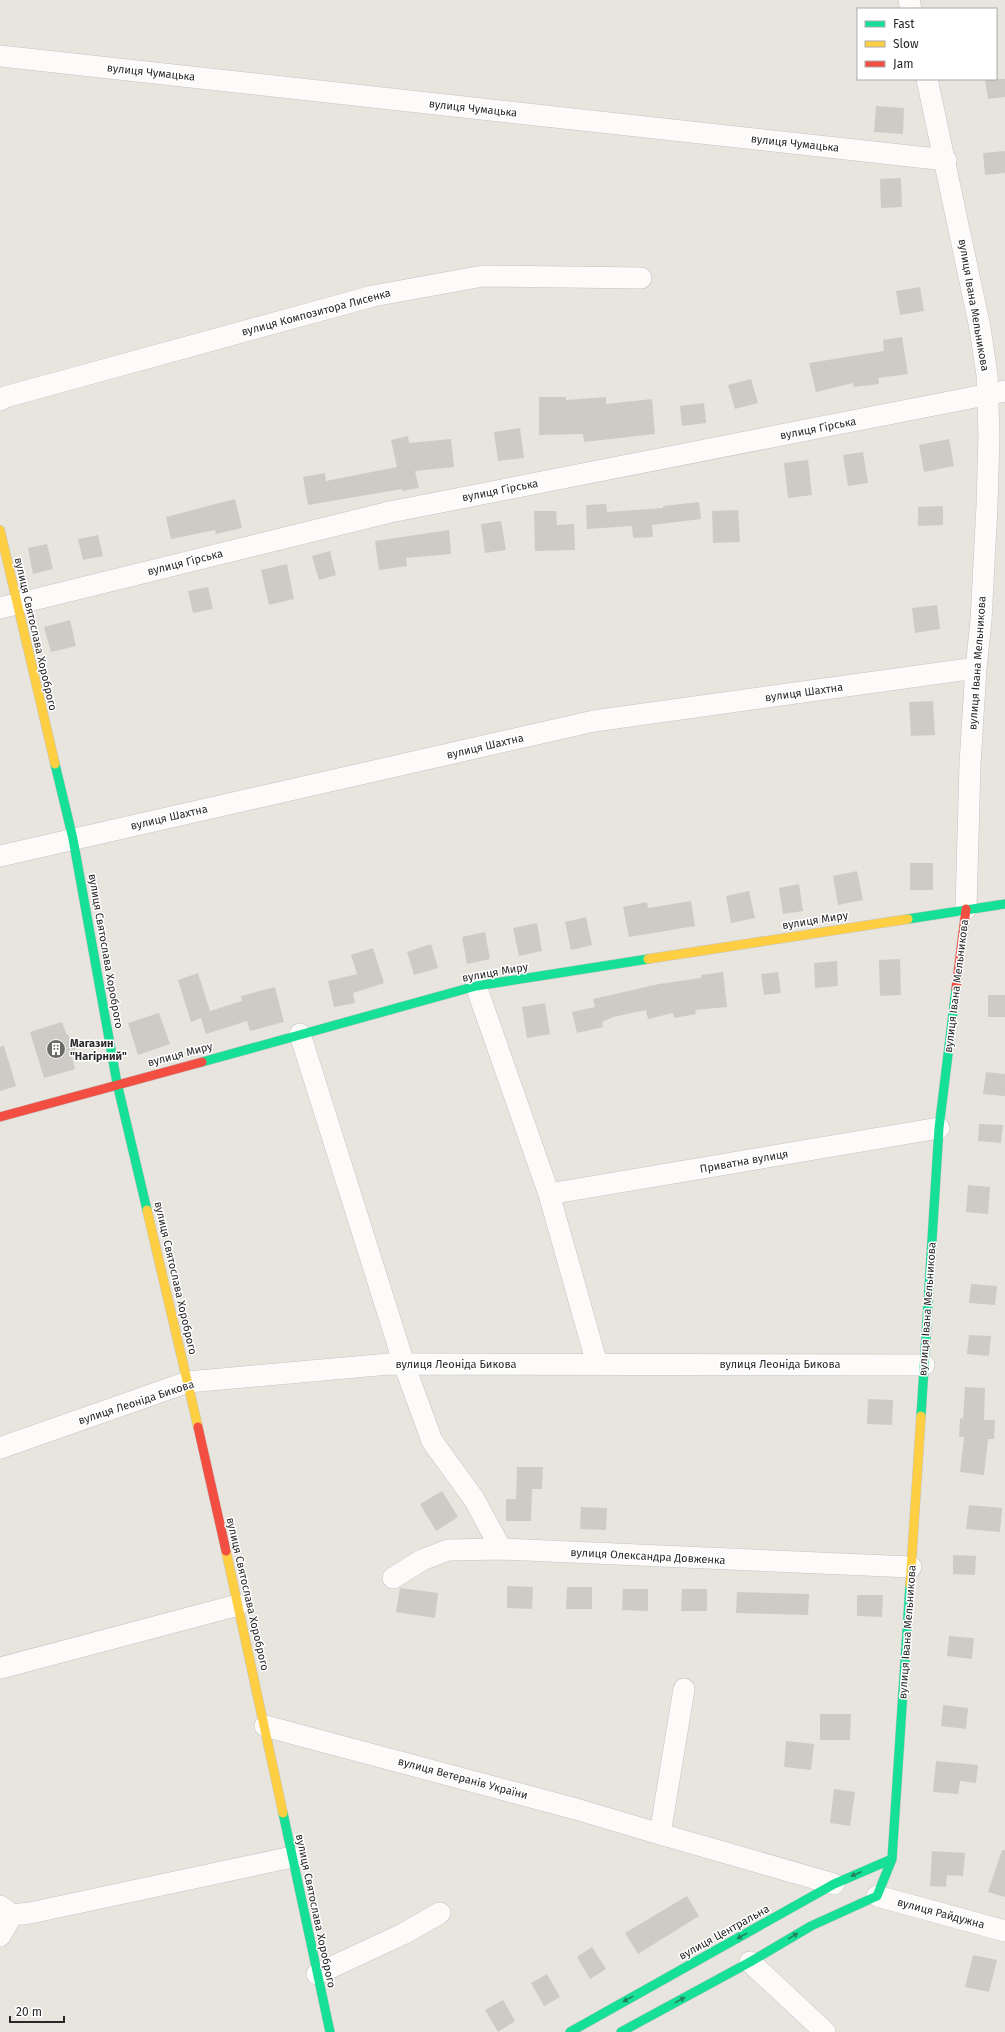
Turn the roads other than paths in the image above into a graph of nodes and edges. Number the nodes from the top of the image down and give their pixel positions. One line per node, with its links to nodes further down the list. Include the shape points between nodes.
1 (0, 56): 3 (street, вулиця Чумацька)
2 (927, 80): 3 (street, вулиця Івана Мельникова)
3 (946, 160): 5 (street, вулиця Івана Мельникова, via 980,328 987,376)
4 (641, 278): 6 (street, вулиця Композитора Лисенка, via 483,276 373,296)
5 (996, 393): 8 (street, вулиця Гірська, via 390,512); 9 (street, вулиця Івана Мельникова, via 989,434 981,621)
6 (0, 400)
7 (0, 530): 8 (street, вулиця Святослава Хороброго)
8 (8, 606): 10 (street, вулиця Святослава Хороброго)
9 (976, 668): 10 (street, вулиця Шахтна, via 594,721); 13 (street, вулиця Івана Мельникова, via 970,764)
10 (73, 838): 11 (street, вулиця Шахтна); 16 (street, вулиця Святослава Хороброго)
11 (0, 856)
12 (1005, 904): 13 (street, вулиця Миру)
13 (966, 909): 14 (street, вулиця Миру); 18 (street, вулиця Івана Мельникова)
14 (476, 986): 15 (street, вулиця Миру); 19 (street)
15 (300, 1034): 16 (street, вулиця Миру); 20 (street)
16 (118, 1083): 17 (street, вулиця Миру); 23 (street, вулиця Святослава Хороброго)
17 (0, 1117)
18 (939, 1128): 19 (street, Приватна вулиця); 22 (street, вулиця Івана Мельникова)
19 (549, 1194): 21 (street)
20 (404, 1364): 21 (street, вулиця Леоніда Бикова); 23 (street, вулиця Леоніда Бикова); 25 (street, via 432,1441 474,1499)
21 (597, 1364): 22 (street, вулиця Леоніда Бикова)
22 (924, 1365): 26 (street, вулиця Івана Мельникова)
23 (188, 1382): 24 (street, вулиця Леоніда Бикова); 28 (street, вулиця Святослава Хороброго)
24 (0, 1448)
25 (501, 1549): 26 (street, вулиця Олександра Довженка); 27 (street, вулиця Олександра Довженка, via 448,1550 422,1560)
26 (911, 1567): 34 (street, вулиця Івана Мельникова)
27 (393, 1578)
28 (238, 1605): 29 (street); 31 (street, вулиця Святослава Хороброго)
29 (0, 1668)
30 (684, 1689): 32 (street)
31 (265, 1726): 32 (street, вулиця Ветеранів України); 33 (street, вулиця Святослава Хороброго)
32 (660, 1834): 35 (street, вулиця Ветеранів України)
33 (292, 1857): 37 (street); 42 (street, вулиця Святослава Хороброго)
34 (892, 1859): 35 (street, вулиця Центральна, one-way to 35); 36 (street, вулиця Івана Мельникова)
35 (841, 1886): 45 (street, вулиця Центральна, one-way to 45)
36 (870, 1894): 39 (street, вулиця Райдужна); 41 (street, one-way to 36)
37 (6, 1911): 40 (street)
38 (440, 1913): 42 (street, via 403,1934)
39 (1005, 1931)
40 (0, 1936)
41 (750, 1962): 43 (street, one-way to 41); 46 (street)
42 (317, 1974): 44 (street, вулиця Святослава Хороброго)
43 (630, 2030)
44 (330, 2032)
45 (570, 2032)
46 (825, 2032)

